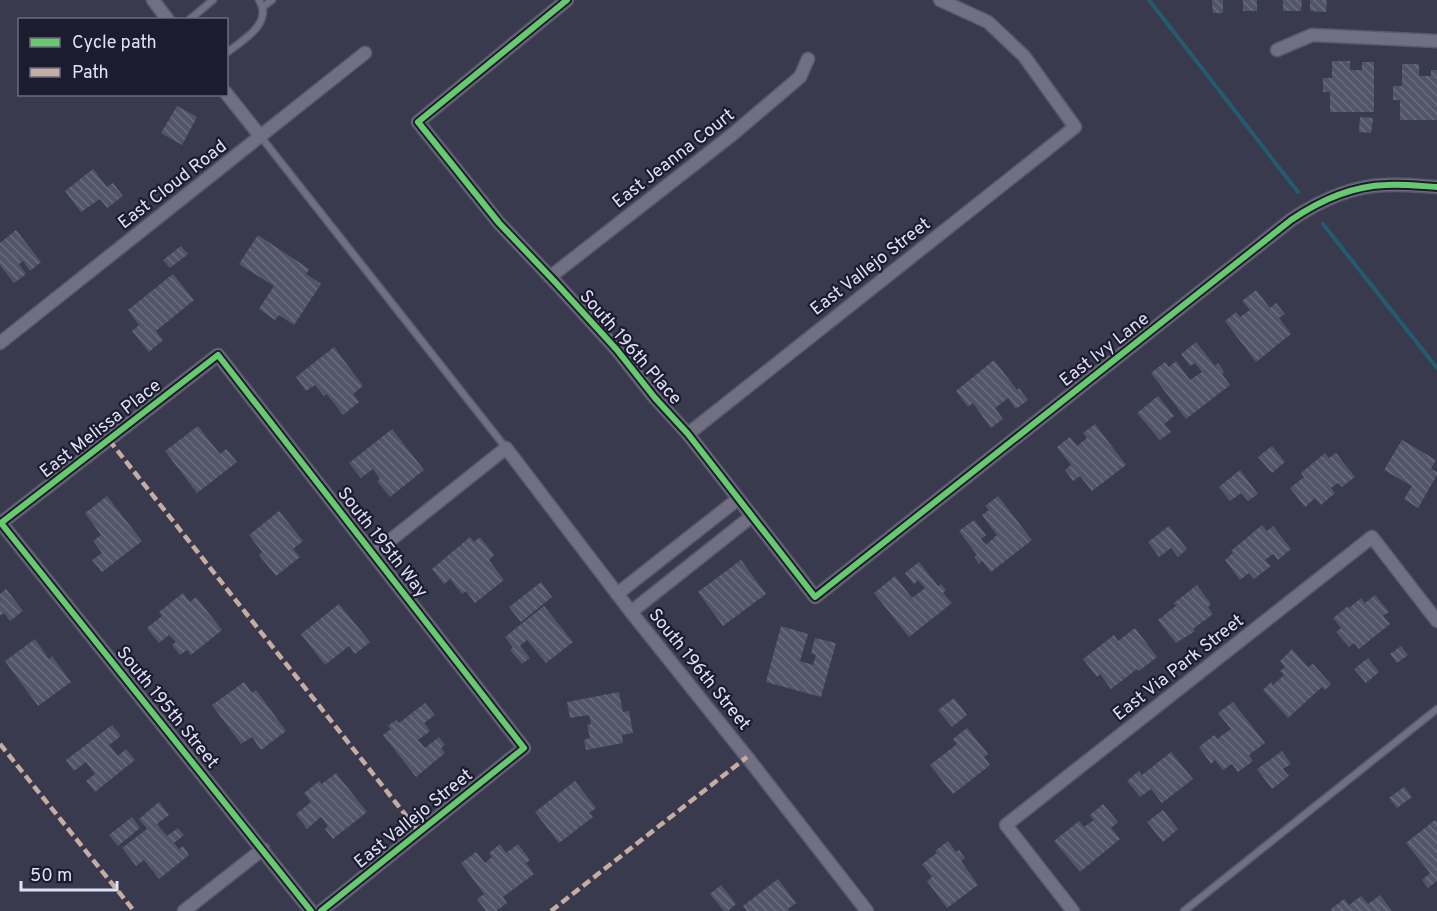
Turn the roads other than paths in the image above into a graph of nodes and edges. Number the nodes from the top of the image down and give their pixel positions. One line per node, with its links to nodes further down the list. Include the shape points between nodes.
1 (153, 0): 8 (street)
2 (213, 0): 9 (lane)
3 (259, 0): 7 (lane)
4 (272, 0): 7 (lane)
5 (567, 0): 18 (street, South 196th Place, via 418,122 499,223)
6 (940, 0): 21 (street, East Vallejo Street, via 988,22 1024,56 1075,127)
7 (263, 7): 12 (lane, via 257,28)
8 (166, 18)
9 (191, 18)
10 (1437, 41): 11 (street, via 1312,35)
11 (1277, 50)
12 (228, 51)
13 (365, 53): 16 (street, East Cloud Road)
14 (808, 59): 18 (street, East Jeanna Court, via 792,84)
15 (228, 96): 16 (street)
16 (261, 137): 19 (street, East Cloud Road); 22 (lane)
17 (1437, 187): 30 (street, East Ivy Lane, via 1362,188 1307,209)
18 (550, 278): 21 (street, South 196th Place)
19 (0, 343)
20 (218, 355): 25 (street, East Melissa Place); 28 (street, South 195th Way)
21 (688, 434): 23 (street, South 196th Place)
22 (506, 448): 28 (street); 29 (street, South 196th Street)
23 (738, 499): 24 (street, South 196th Place); 26 (street)
24 (752, 516): 27 (street); 30 (street, South 196th Place)
25 (1, 524): 35 (street, South 195th Street)
26 (703, 527): 27 (street); 29 (street)
27 (716, 545): 31 (street)
28 (373, 554): 34 (street, South 195th Way)
29 (617, 594): 31 (street, South 196th Street)
30 (815, 597)
31 (631, 612): 39 (street, South 196th Street)
32 (1437, 621): 40 (street, East Via Park Street, via 1372,537 1006,825)
33 (1437, 709): 41 (lane)
34 (524, 748): 38 (street, East Vallejo Street)
35 (263, 849): 36 (street); 37 (street, South 195th Street)
36 (184, 911)
37 (311, 911)
38 (321, 911)
39 (867, 911)
40 (1073, 911)
41 (1184, 911)

